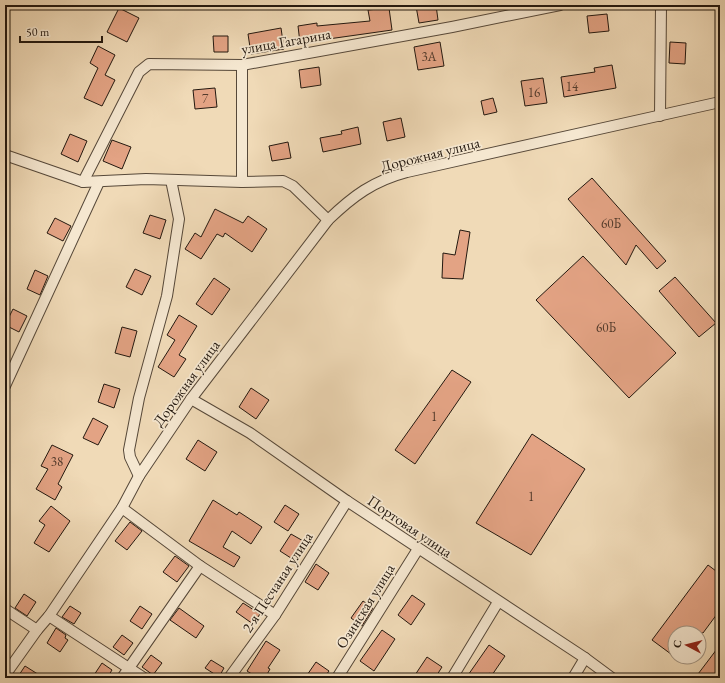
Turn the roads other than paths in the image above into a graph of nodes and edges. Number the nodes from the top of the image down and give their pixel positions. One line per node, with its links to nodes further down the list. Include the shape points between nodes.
1 (560, 5): 3 (street, улица Гагарина)
2 (662, 5): 5 (street)
3 (242, 65): 8 (street, улица Гагарина, via 145,65 139,72); 10 (street)
4 (720, 102): 5 (street, Дорожная улица)
5 (660, 116): 11 (street, Дорожная улица, via 390,177 352,197)
6 (5, 155): 8 (street)
7 (171, 180): 9 (street); 10 (street); 14 (street, Дорожная улица, via 178,228 167,296 139,398 129,450)
8 (83, 182): 9 (street)
9 (99, 182): 12 (street)
10 (242, 182): 11 (street, via 278,181 290,184)
11 (328, 220): 13 (street, Дорожная улица)
12 (5, 386)
13 (191, 399): 14 (street, Дорожная улица); 15 (street, Портовая улица, via 250,433)
14 (139, 476): 16 (street, Дорожная улица)
15 (347, 501): 17 (street, Портовая улица); 21 (street, 2-я Песчаная улица)
16 (122, 508): 18 (street); 22 (street, Дорожная улица)
17 (418, 549): 19 (street, Портовая улица); 30 (street, Озинская улица)
18 (200, 566): 21 (street); 25 (street)
19 (498, 602): 24 (street, Портовая улица); 31 (street)
20 (5, 609): 23 (street)
21 (275, 615): 29 (street, 2-я Песчаная улица)
22 (49, 616): 23 (street, Дорожная улица); 25 (street)
23 (37, 630): 26 (street, Дорожная улица)
24 (585, 658): 32 (street); 33 (street, Портовая улица)
25 (129, 667): 27 (street); 28 (street)
26 (5, 674)
27 (122, 678)
28 (144, 678)
29 (229, 678)
30 (337, 678)
31 (452, 678)
32 (573, 678)
33 (612, 678)

